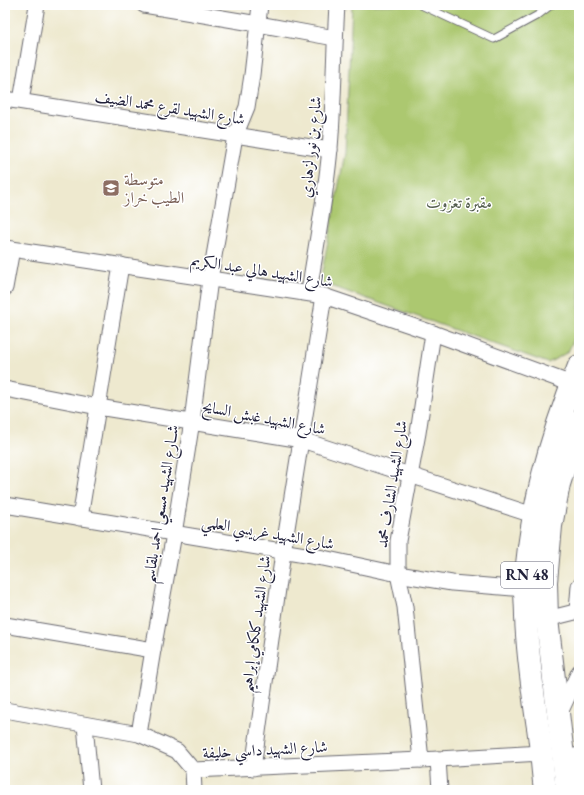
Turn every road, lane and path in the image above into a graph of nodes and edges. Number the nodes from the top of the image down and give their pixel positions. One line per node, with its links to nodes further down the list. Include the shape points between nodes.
1 (37, 5): 10 (street)
2 (144, 5): 7 (street)
3 (260, 5): 7 (street, شــارع الشهيد مسعي احمد بلقاسم)
4 (337, 5): 8 (street, شارع بن نور لزهاري)
5 (421, 5): 6 (lane, via 494,39)
6 (551, 5)
7 (258, 24): 8 (street); 11 (street, شــارع الشهيد مسعي احمد بلقاسم, via 247,107)
8 (335, 38): 12 (street, شارع بن نور لزهاري)
9 (5, 99): 10 (street, شارع الشهيد لقرع محمد الضيف)
10 (21, 101): 11 (street, شارع الشهيد لقرع محمد الضيف)
11 (235, 136): 12 (street, شارع الشهيد لقرع محمد الضيف); 15 (street, شــارع الشهيد مسعي احمد بلقاسم)
12 (330, 150): 17 (street, شارع بن نور لزهاري)
13 (8, 248): 14 (street, شارع الشهيد هالي عبد الكريم); 16 (street)
14 (121, 265): 15 (street, شارع الشهيد هالي عبد الكريم); 22 (street)
15 (210, 279): 17 (street, شارع الشهيد هالي عبد الكريم); 23 (street, شــارع الشهيد مسعي احمد بلقاسم)
16 (5, 288)
17 (308, 292): 18 (street, شارع الشهيد هالي عبد الكريم)
18 (324, 296): 19 (street, شارع الشهيد هالي عبد الكريم); 25 (street, شارع الشهيد كلكامي إبراهيم)
19 (433, 333): 20 (street, شارع الشهيد هالي عبد الكريم); 26 (street, شارع الشهيد الشارف محمد)
20 (575, 375): 28 (highway, RN 48, via 555,430)
21 (5, 389): 22 (street, شارع الشهيد غبش السايح)
22 (98, 407): 23 (street, شارع الشهيد غبش السايح); 29 (street)
23 (192, 421): 25 (street, شارع الشهيد غبش السايح); 30 (street, شــارع الشهيد مسعي احمد بلقاسم)
24 (579, 421): 36 (highway, RN 48, via 560,484 551,526 546,582)
25 (302, 440): 26 (street, شارع الشهيد غبش السايح); 31 (street, شارع الشهيد كلكامي إبراهيم)
26 (410, 475): 28 (street, شارع الشهيد غبش السايح); 32 (street, شارع الشهيد الشارف محمد, via 398,541)
27 (5, 505): 29 (street, شارع الشهيد غريسي العلمي)
28 (533, 515): 34 (highway, RN 48)
29 (80, 518): 30 (street, شارع الشهيد غريسي العلمي)
30 (174, 534): 31 (street, شارع الشهيد غريسي العلمي); 38 (street, شــارع الشهيد مسعي احمد بلقاسم)
31 (283, 553): 32 (street, شارع الشهيد غريسي العلمي, via 323,558); 48 (street, شارع الشهيد كلكامي إبراهيم)
32 (398, 574): 34 (street, شارع الشهيد غريسي العلمي, via 452,583); 47 (street, شارع الشهيد الشارف محمد, via 405,607)
33 (579, 586): 35 (street)
34 (525, 589): 41 (highway, RN 48, via 531,686)
35 (578, 611): 36 (street)
36 (547, 619): 41 (highway, RN 48)
37 (5, 625): 38 (street)
38 (153, 650): 43 (street, شــارع الشهيد مسعي احمد بلقاسم)
39 (579, 672): 41 (street)
40 (5, 710): 42 (street, شارع الشهيد داسي خليفة)
41 (548, 720): 44 (highway, RN 48); 45 (highway, RN 48)
42 (85, 725): 43 (street, شارع الشهيد داسي خليفة); 50 (street)
43 (139, 734): 49 (street, شارع الشهيد داسي خليفة, via 177,751)
44 (541, 753): 46 (street, شارع الشهيد داسي خليفة); 53 (highway, RN 48)
45 (571, 757): 54 (highway, RN 48)
46 (438, 759): 47 (street, شارع الشهيد داسي خليفة); 52 (street)
47 (421, 760): 48 (street, شارع الشهيد داسي خليفة)
48 (253, 768): 49 (street, شارع الشهيد داسي خليفة)
49 (193, 770): 51 (street)
50 (91, 790)
51 (194, 790)
52 (440, 790)
53 (545, 790)
54 (566, 790)

